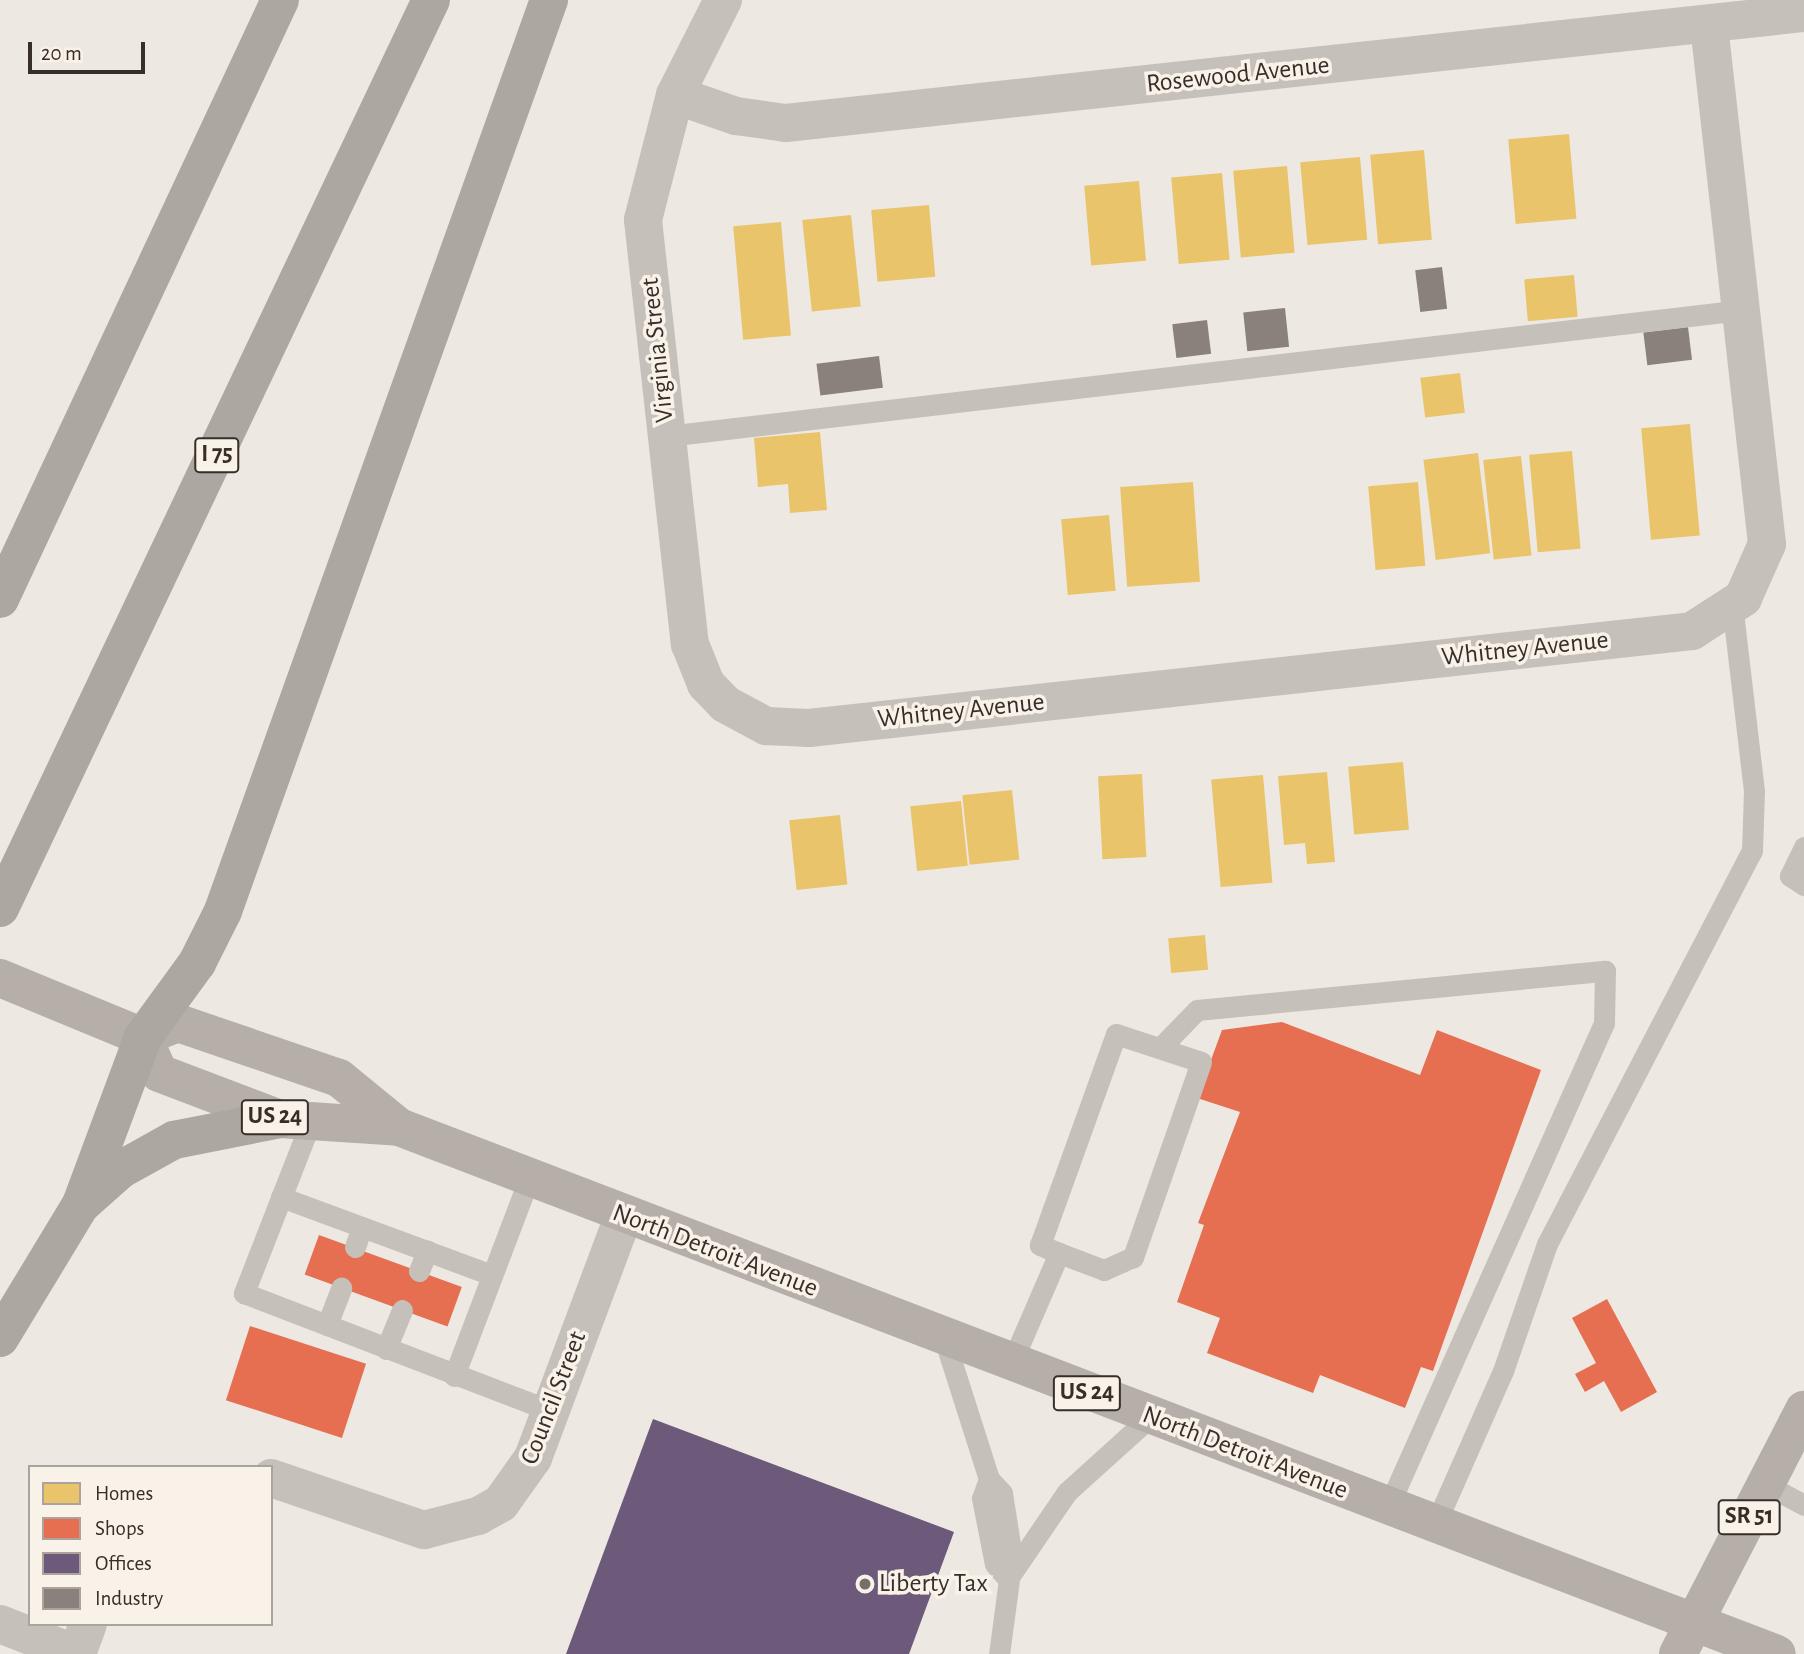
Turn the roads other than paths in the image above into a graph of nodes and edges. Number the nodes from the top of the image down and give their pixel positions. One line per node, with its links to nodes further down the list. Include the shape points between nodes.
1 (280, 0): 10 (highway)
2 (431, 0): 15 (highway, I 75)
3 (550, 0): 17 (highway, via 223,911 197,963)
4 (723, 0): 7 (street, Virginia Street)
5 (1804, 13): 6 (street, Rosewood Avenue)
6 (1709, 25): 7 (street, Rosewood Avenue, via 786,123 736,117); 8 (street, Whitney Avenue)
7 (674, 95): 9 (street, Virginia Street, via 643,220)
8 (1741, 310): 9 (lane); 11 (street, Whitney Avenue, via 1767,544 1743,598)
9 (667, 436): 12 (street, Virginia Street, via 690,644 706,684)
10 (0, 599)
11 (1732, 605): 12 (street, Whitney Avenue, via 1692,631 809,728 766,726); 46 (lane, via 1754,791 1752,851 1548,1244 1503,1371)
12 (724, 704)
13 (1804, 847): 14 (lane, via 1790,876)
14 (1804, 884)
15 (0, 908)
16 (0, 978): 17 (main road)
17 (142, 1037): 19 (main road, North Detroit Avenue / US 24, via 159,1073); 20 (main road, North Detroit Avenue / US 24, via 178,1023 339,1078); 23 (highway)
18 (1160, 1048): 28 (lane, via 1115,1034 1040,1245); 28 (lane, via 1201,1062 1132,1257 1104,1270); 45 (lane, via 1197,1010 1605,971 1604,1023)
19 (296, 1120): 20 (main road, North Detroit Avenue / US 24); 22 (lane); 23 (highway, via 174,1140 120,1170)
20 (399, 1127): 21 (main road, North Detroit Avenue / US 24)
21 (529, 1179): 24 (main road, North Detroit Avenue / US 24); 30 (lane)
22 (281, 1197): 25 (lane); 33 (lane, via 244,1293)
23 (81, 1204): 34 (highway)
24 (623, 1216): 35 (main road, North Detroit Avenue / US 24); 39 (street, Council Street)
25 (362, 1227): 26 (lane); 27 (lane)
26 (355, 1247)
27 (427, 1251): 29 (lane); 30 (lane)
28 (1059, 1253): 37 (lane)
29 (418, 1271)
30 (492, 1275): 38 (lane)
31 (341, 1287): 33 (lane)
32 (402, 1310): 36 (lane)
33 (327, 1325): 36 (lane)
34 (0, 1338)
35 (944, 1338): 37 (main road, North Detroit Avenue / US 24); 47 (lane, via 989,1479 982,1498 995,1564)
36 (386, 1349): 38 (lane)
37 (1011, 1364): 41 (main road, North Detroit Avenue / US 24)
38 (454, 1376): 39 (lane)
39 (551, 1410): 42 (street, Council Street, via 520,1483 500,1503 449,1526 394,1525)
40 (1804, 1410): 43 (main road, SR 51)
41 (1150, 1417): 45 (main road, North Detroit Avenue / US 24); 47 (lane, via 1067,1492)
42 (273, 1479)
43 (1765, 1484): 44 (lane); 50 (main road, SR 51)
44 (1804, 1505)
45 (1388, 1507): 46 (main road, North Detroit Avenue / US 24)
46 (1435, 1525): 50 (main road, North Detroit Avenue / US 24)
47 (1007, 1578): 52 (lane)
48 (0, 1624): 51 (street)
49 (87, 1626): 51 (street)
50 (1686, 1639): 53 (main road, North Detroit Avenue / US 24)
51 (77, 1654)
52 (999, 1654)
53 (1777, 1654)

